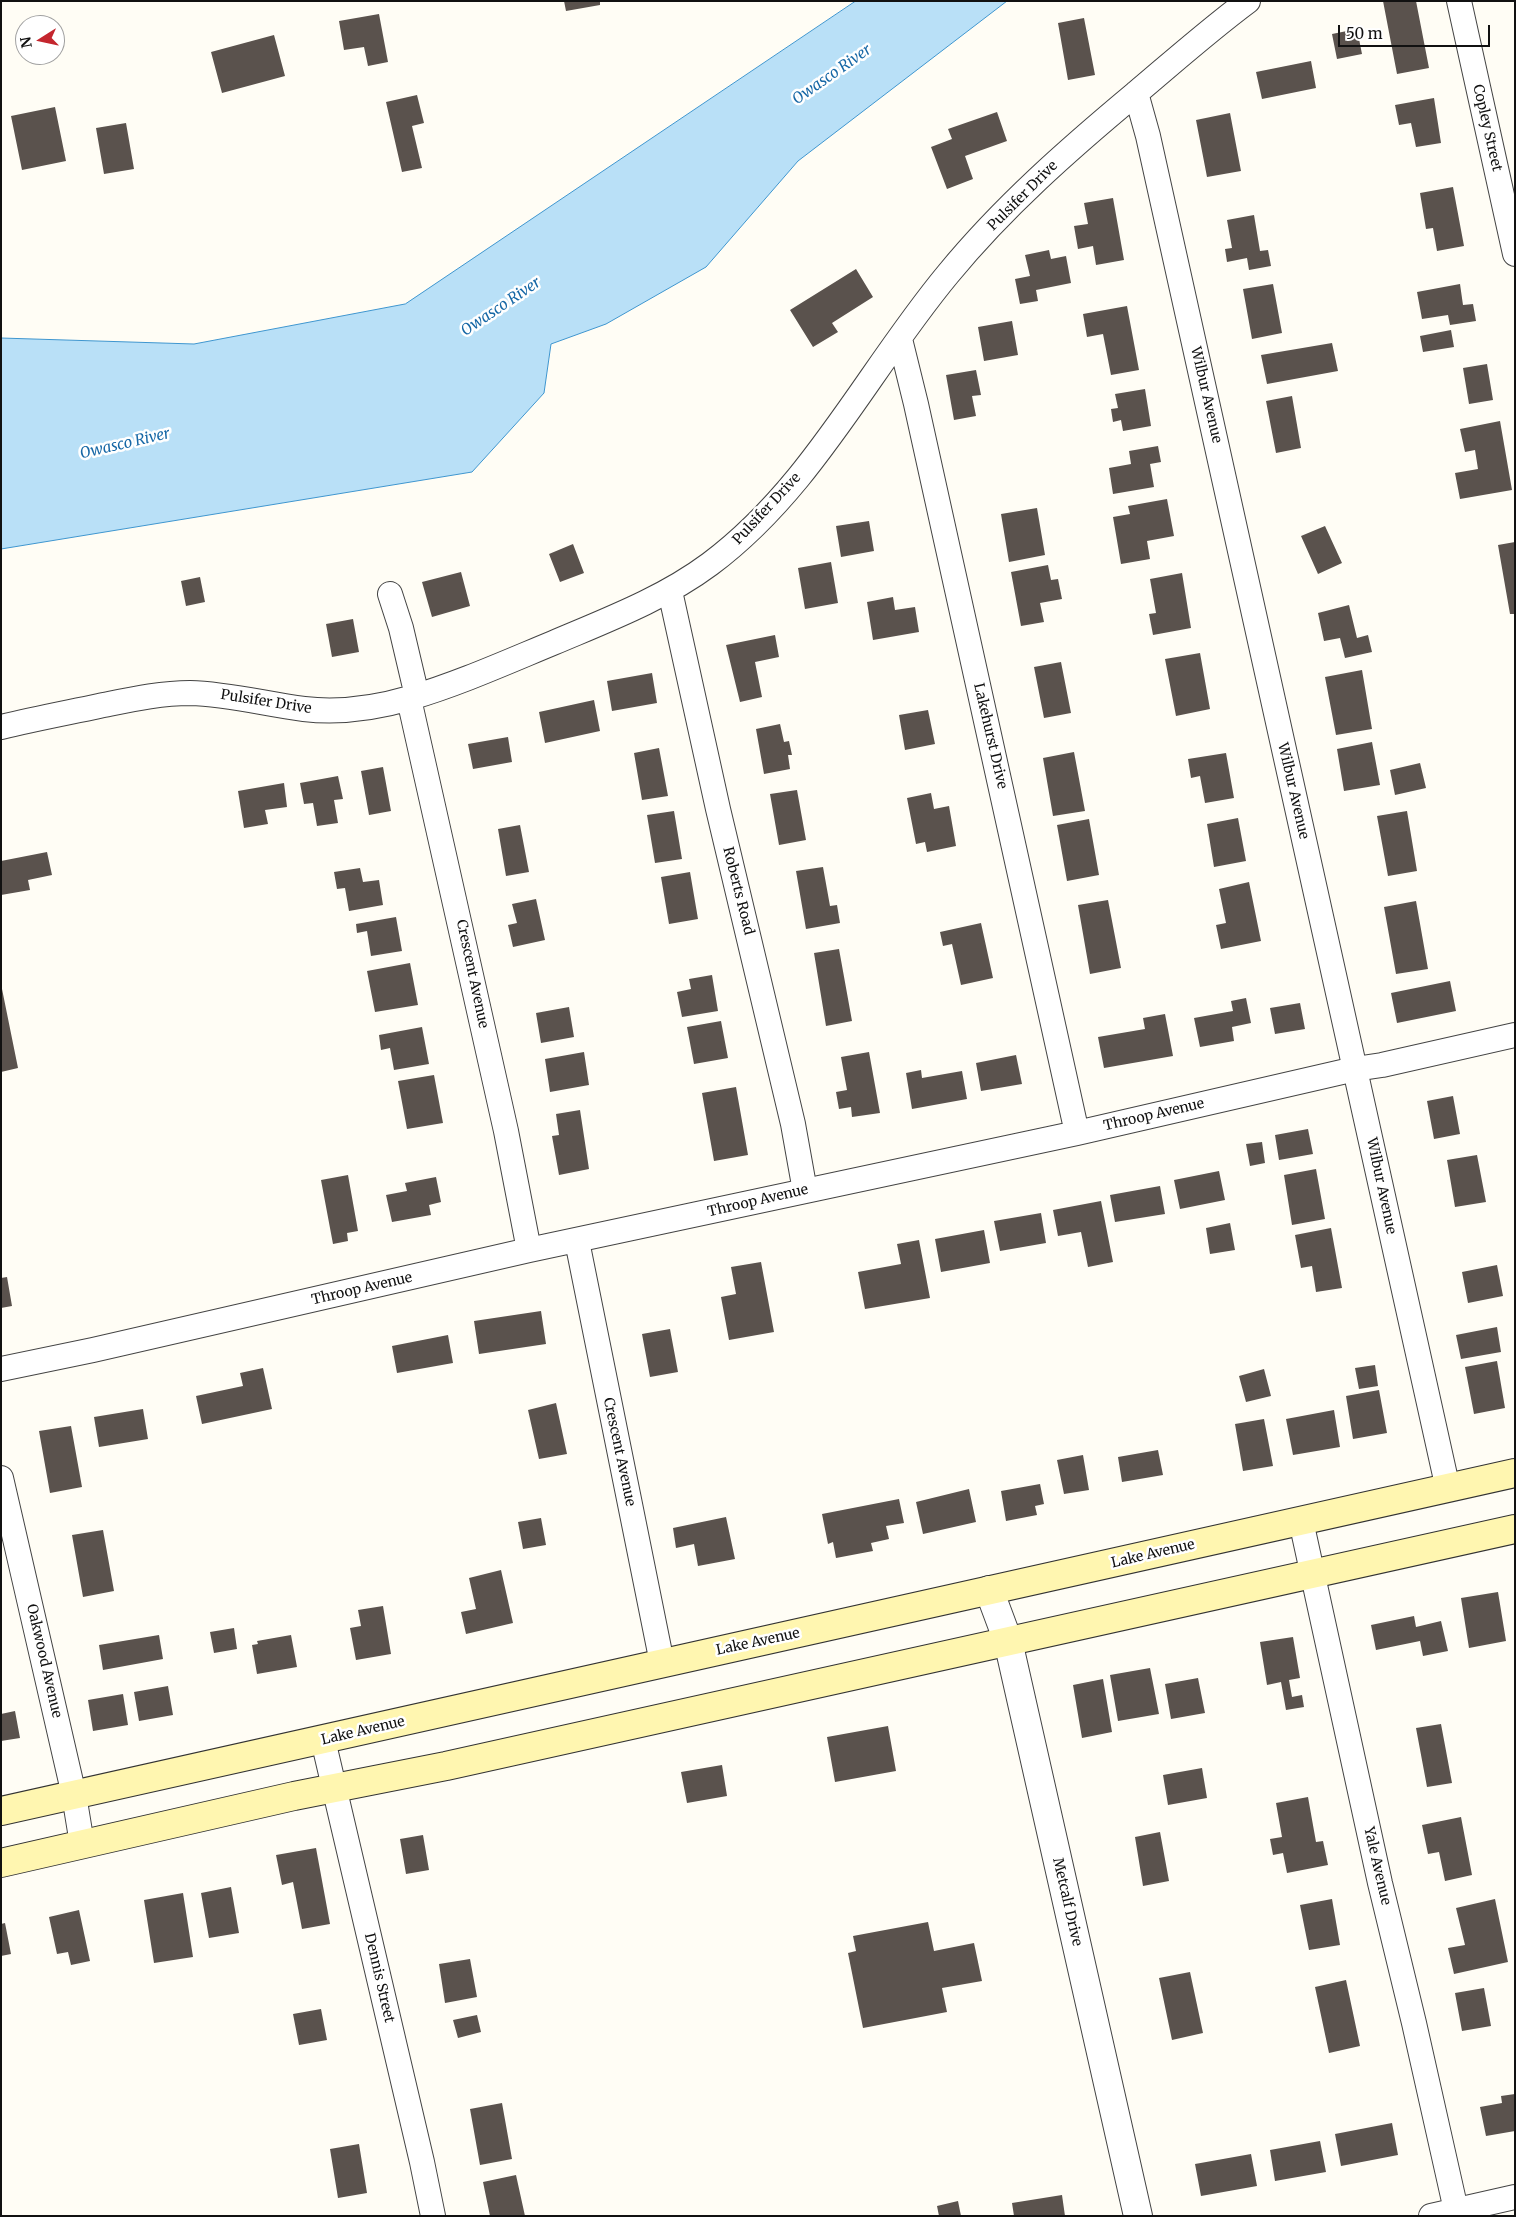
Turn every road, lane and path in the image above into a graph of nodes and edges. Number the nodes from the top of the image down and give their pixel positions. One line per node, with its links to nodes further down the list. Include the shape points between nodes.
1 (1248, 1): 3 (street, Pulsifer Drive)
2 (1459, 1): 4 (street, Copley Street)
3 (1136, 93): 5 (street, Pulsifer Drive, via 1028,186 949,273); 11 (street, Wilbur Avenue)
4 (1515, 254)
5 (900, 339): 6 (street, Pulsifer Drive, via 779,501 745,536); 12 (street, Lakehurst Drive)
6 (670, 591): 8 (street, Pulsifer Drive, via 519,657); 13 (street, Roberts Road, via 791,1115)
7 (390, 594): 8 (street, Crescent Avenue, via 401,628)
8 (413, 698): 9 (street, Pulsifer Drive, via 367,708 318,710 214,694 184,693 147,696); 15 (street, Crescent Avenue)
9 (1, 727)
10 (1515, 1035): 11 (street, Throop Avenue)
11 (1355, 1069): 12 (street, Throop Avenue); 19 (street, Wilbur Avenue)
12 (1077, 1133): 13 (street, Throop Avenue)
13 (805, 1190): 14 (street, Throop Avenue)
14 (576, 1241): 15 (street, Throop Avenue); 25 (street, Crescent Avenue)
15 (529, 1250): 16 (street, Throop Avenue)
16 (1, 1370)
17 (1515, 1473): 19 (main road, Lake Avenue)
18 (1, 1478): 28 (street, Oakwood Avenue)
19 (1448, 1489): 20 (main road, Lake Avenue)
20 (1301, 1521): 22 (street, Yale Avenue); 23 (main road, Lake Avenue)
21 (1515, 1529): 22 (main road)
22 (1313, 1573): 24 (main road); 33 (street, Yale Avenue, via 1380,1883)
23 (989, 1590): 24 (street, Metcalf Drive); 25 (main road, Lake Avenue)
24 (1008, 1641): 27 (main road); 35 (street, Metcalf Drive)
25 (662, 1663): 26 (main road, Lake Avenue)
26 (324, 1740): 27 (street, Dennis Street); 28 (main road, Lake Avenue)
27 (335, 1789): 30 (main road); 34 (street, Dennis Street)
28 (74, 1795): 29 (main road, Lake Avenue); 30 (street, Oakwood Avenue)
29 (1, 1812)
30 (82, 1844): 31 (main road)
31 (1, 1863)
32 (1515, 2197): 33 (street)
33 (1456, 2210): 36 (street)
34 (433, 2216)
35 (1138, 2216)
36 (1431, 2216)

